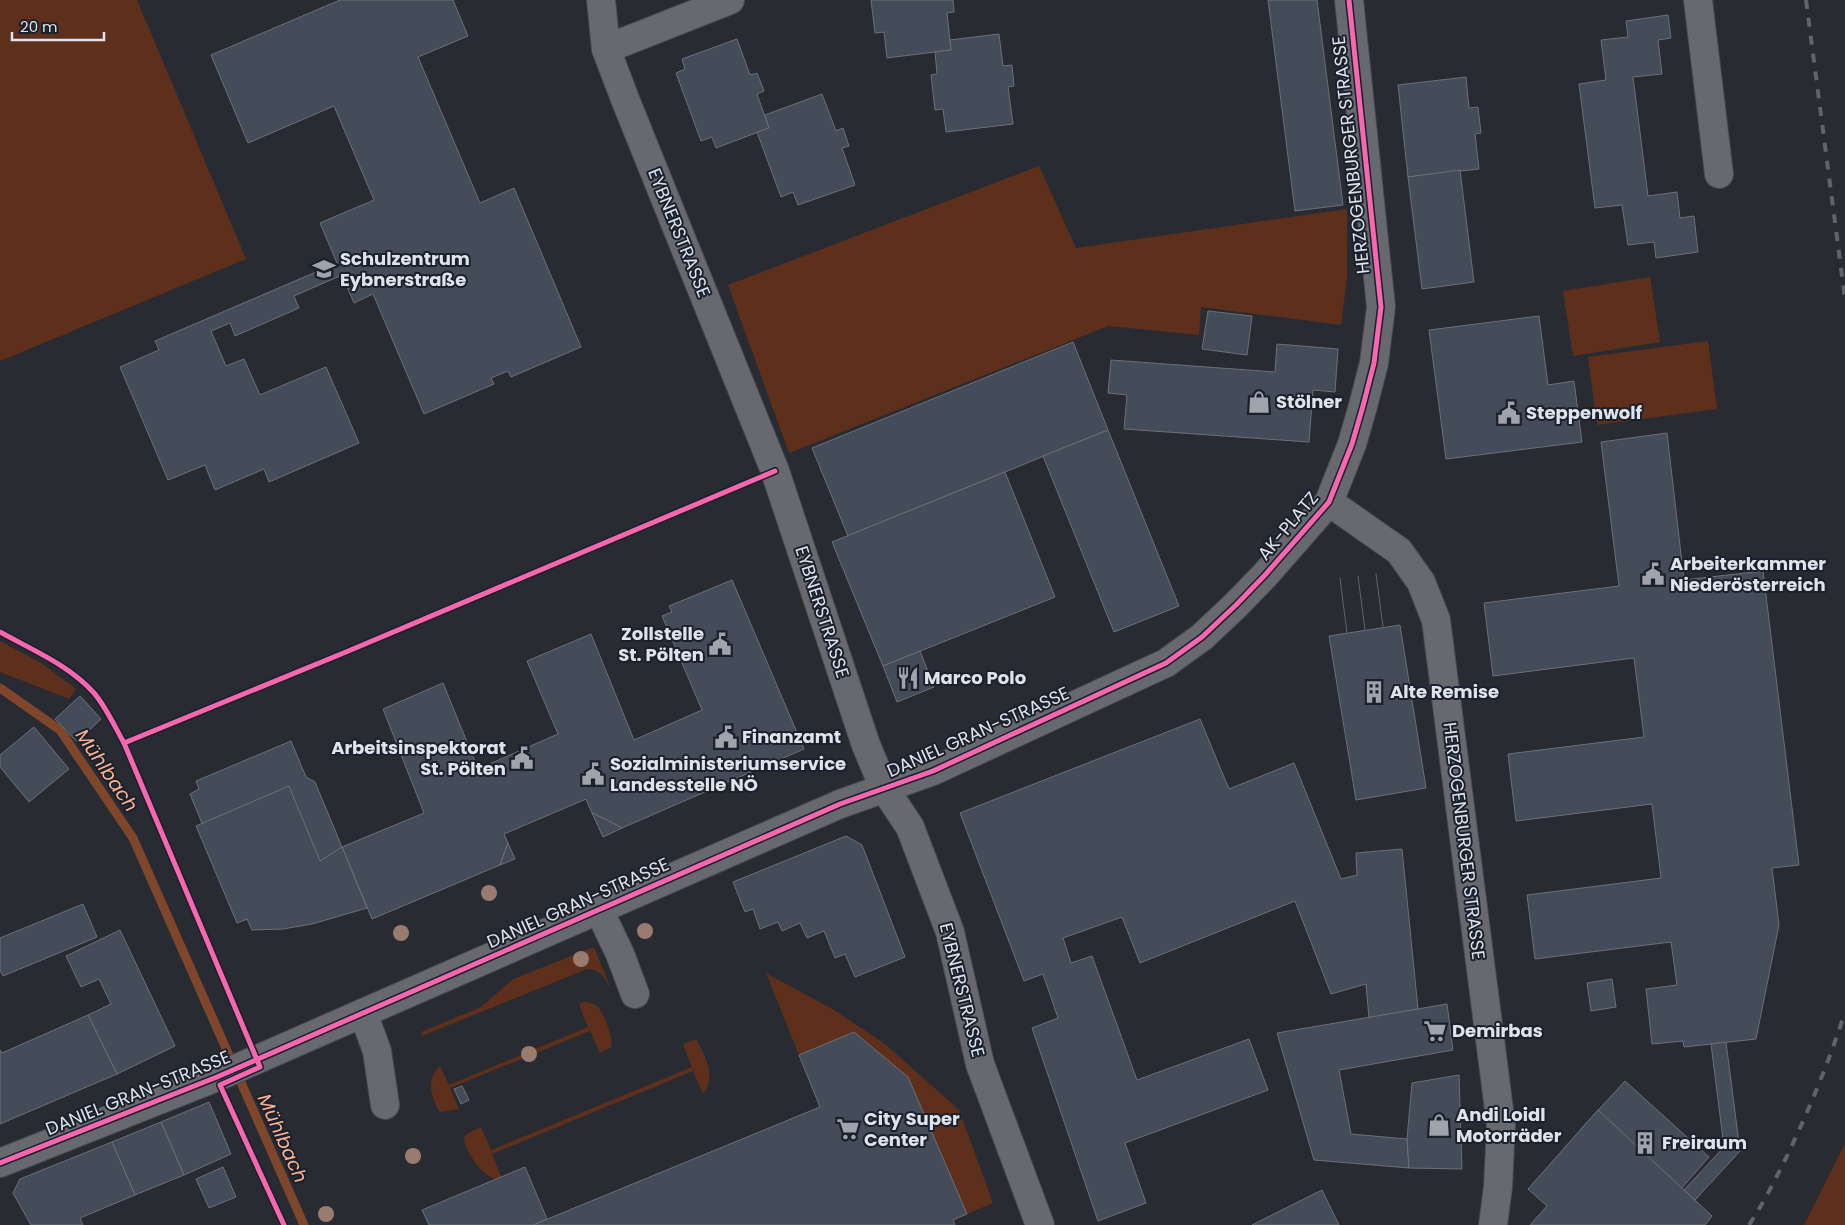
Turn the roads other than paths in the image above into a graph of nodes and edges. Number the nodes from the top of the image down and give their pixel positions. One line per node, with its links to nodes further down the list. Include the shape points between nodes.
1 (601, 0): 5 (street, EYBNERSTRASSE)
2 (730, 0): 5 (street)
3 (1349, 0): 7 (street, HERZOGENBURGER STRASSE)
4 (1698, 0): 6 (street)
5 (606, 49): 10 (street, EYBNERSTRASSE, via 775,471 866,745)
6 (1720, 174)
7 (1381, 307): 8 (street, AK-PLATZ, via 1374,363 1363,406 1352,444)
8 (1328, 502): 9 (street, AK-PLATZ, via 1236,605 1202,637); 17 (street, HERZOGENBURGER STRASSE, via 1399,551 1421,582 1436,620 1501,1126)
9 (1166, 664): 10 (street, DANIEL GRAN-STRASSE, via 932,771)
10 (884, 788): 11 (street, DANIEL GRAN-STRASSE, via 840,804); 16 (street, EYBNERSTRASSE, via 910,827 950,932 980,1064)
11 (599, 910): 12 (street); 13 (street, DANIEL GRAN-STRASSE)
12 (636, 994)
13 (363, 1013): 14 (street, via 377,1051); 15 (street, DANIEL GRAN-STRASSE, via 217,1077)
14 (385, 1105)
15 (0, 1164)
16 (1040, 1225)
17 (1493, 1225)

